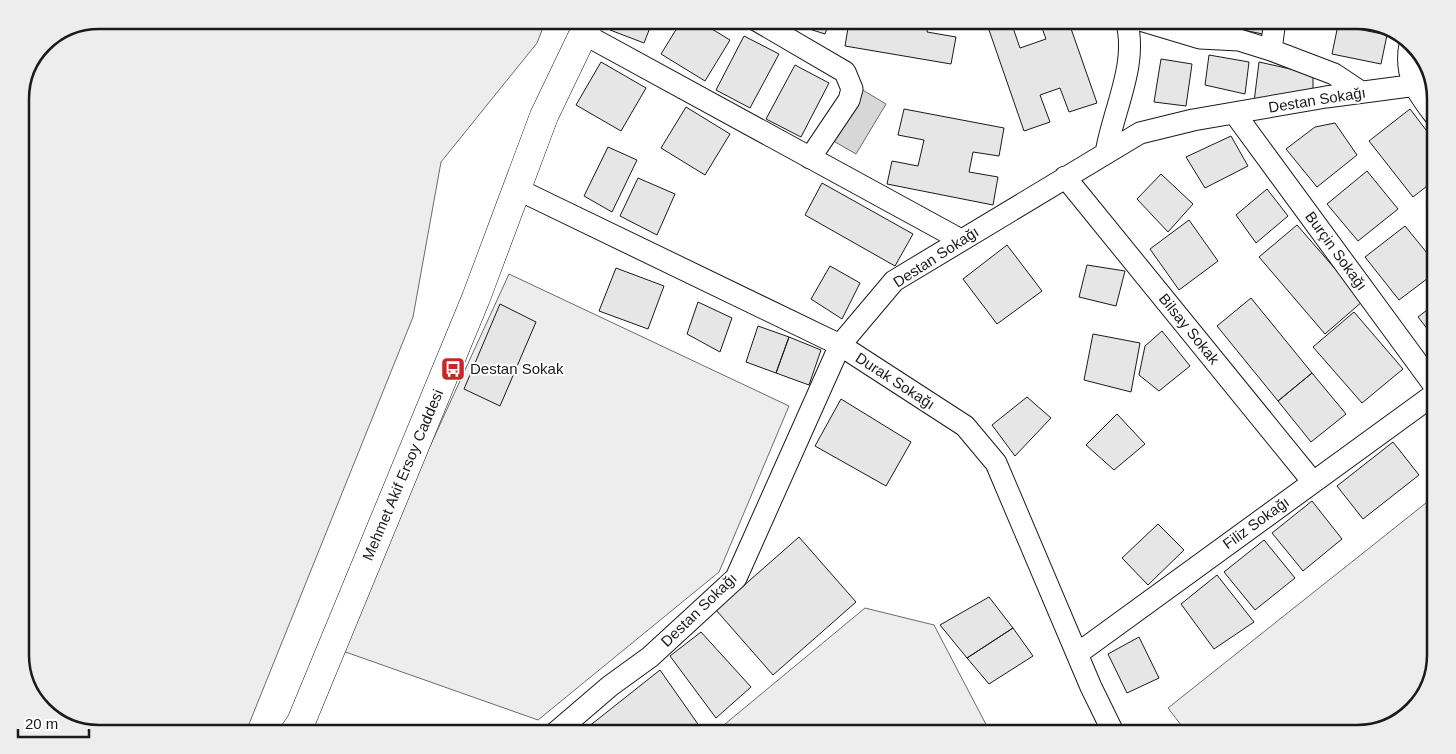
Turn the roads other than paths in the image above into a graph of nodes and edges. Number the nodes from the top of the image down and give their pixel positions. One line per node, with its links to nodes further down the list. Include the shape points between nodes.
1 (586, 29): 15 (street, Mehmet Akif Ersoy Caddesi, via 544,116)
2 (590, 29): 13 (street)
3 (771, 29): 13 (street, via 845,72 852,89 849,100)
4 (1128, 29): 12 (street, via 1126,73)
5 (1170, 29): 7 (street, via 1200,38 1239,40)
6 (1274, 29): 7 (street)
7 (1271, 50): 10 (street, via 1334,74)
8 (1409, 51): 9 (street, via 1407,61)
9 (1423, 85): 10 (street, Destan Sokağı)
10 (1361, 92): 11 (street, Destan Sokağı)
11 (1235, 114): 12 (street, Destan Sokağı, via 1140,133); 18 (street, Burçin Sokağı)
12 (1106, 152): 14 (street, Destan Sokağı)
13 (810, 158): 16 (street)
14 (1065, 177): 16 (street, Destan Sokağı); 20 (street, Bilsay Sokak)
15 (516, 188): 17 (street, Durak Sokağı); 22 (street, Mehmet Akif Ersoy Caddesi, via 421,435)
16 (961, 240): 17 (street, Destan Sokağı, via 894,282)
17 (840, 345): 21 (street, Durak Sokağı, via 965,426 996,463); 23 (street, Destan Sokağı, via 736,578 650,657)
18 (1427, 376)
19 (1427, 400): 20 (street, Filiz Sokağı)
20 (1313, 482): 21 (street, Filiz Sokağı)
21 (1077, 654): 24 (street, Durak Sokağı)
22 (299, 725)
23 (564, 725)
24 (1110, 725)

